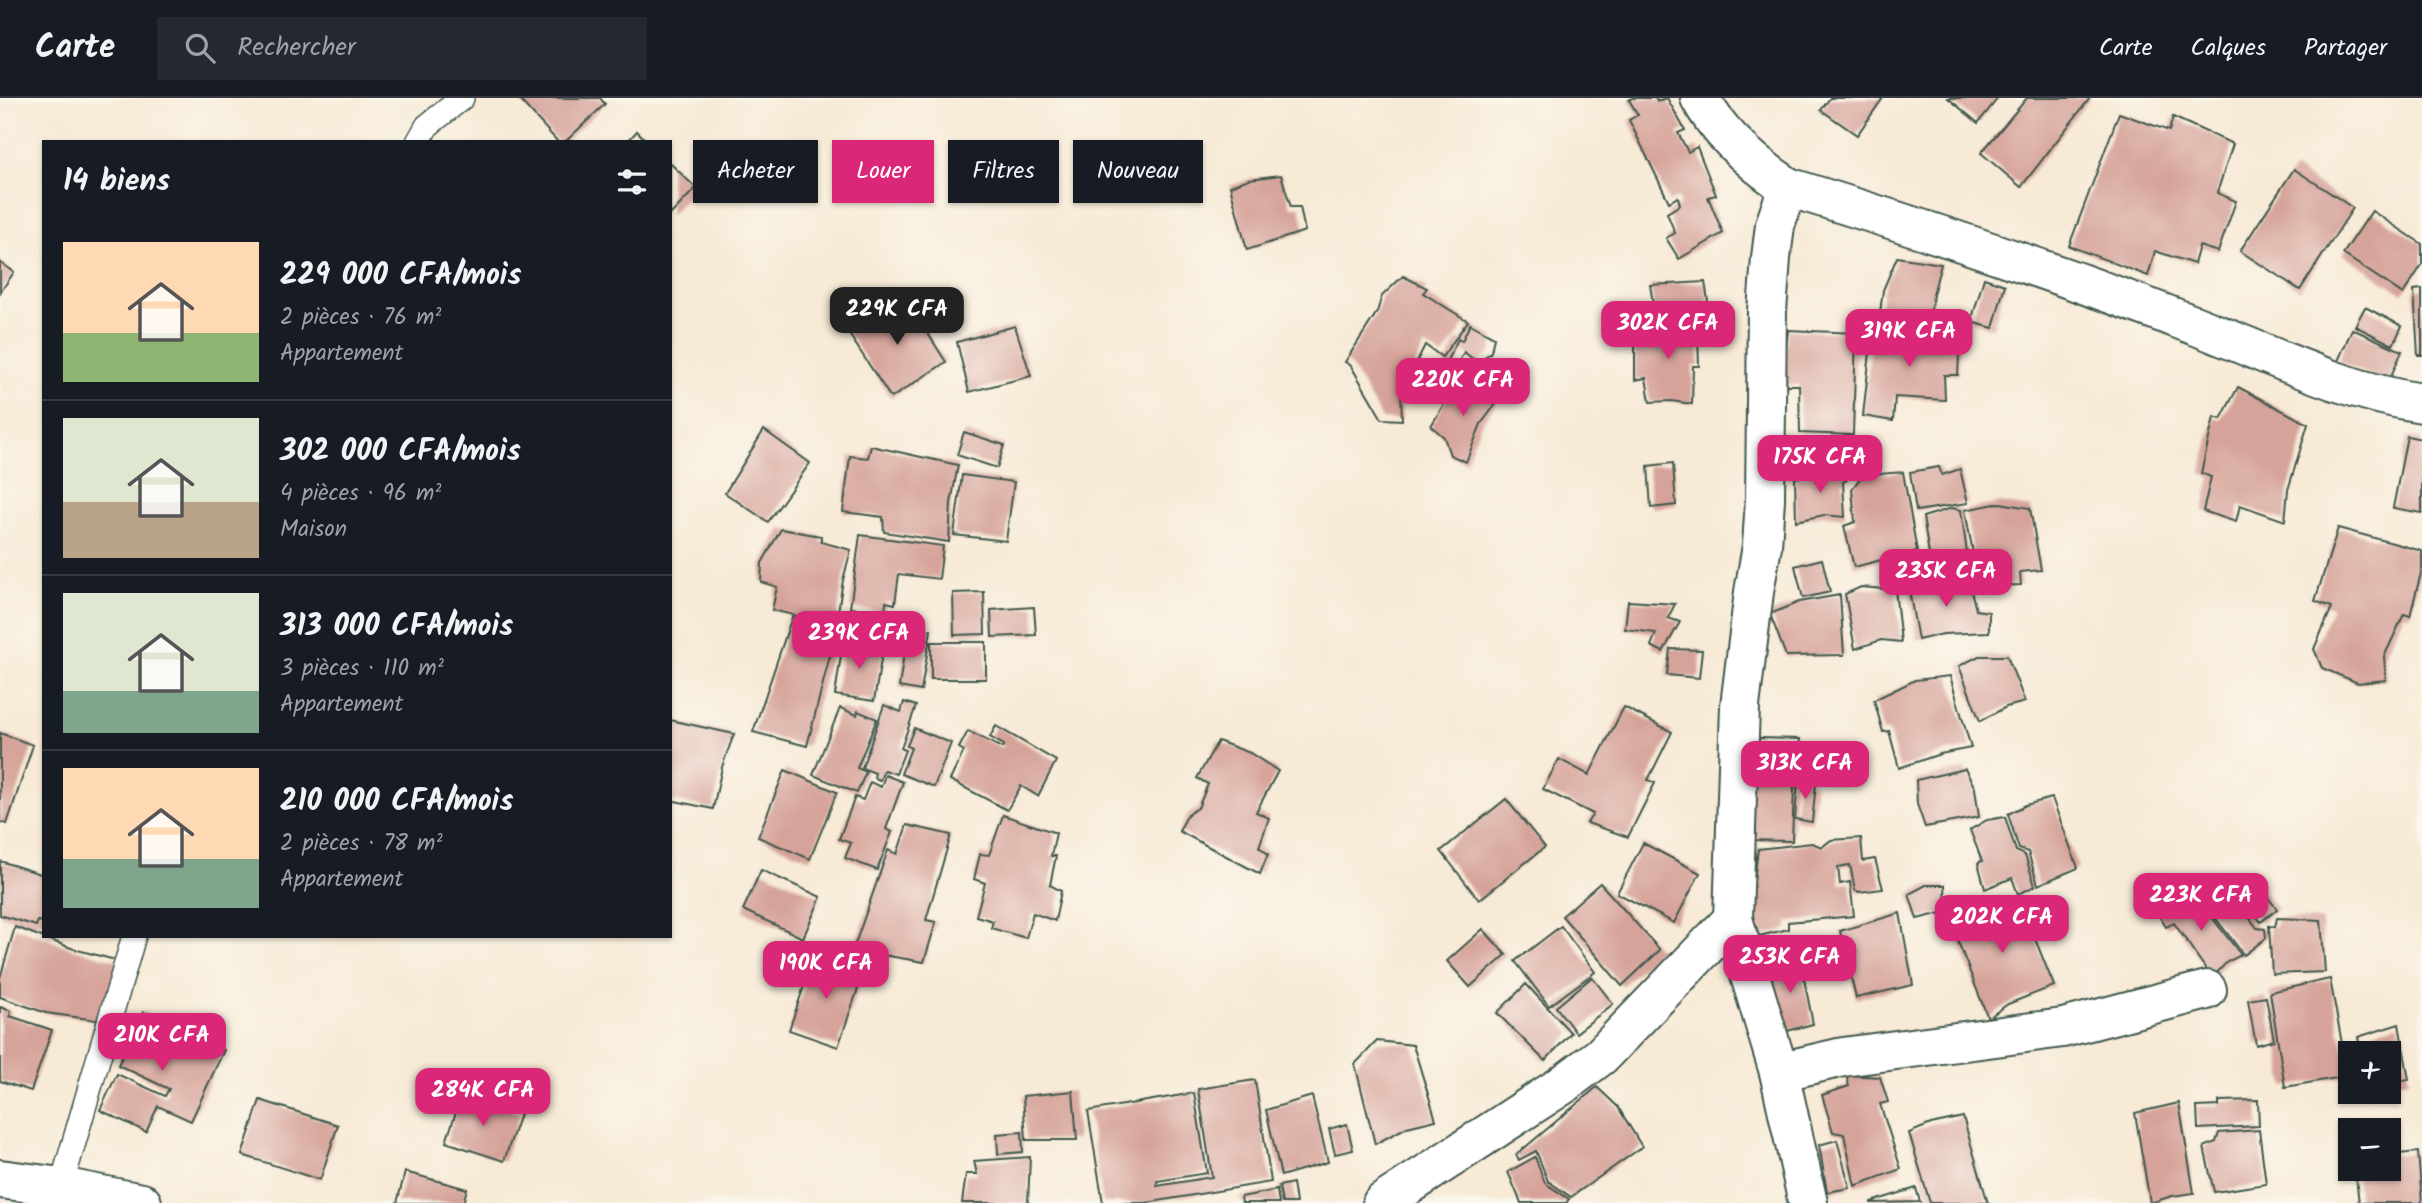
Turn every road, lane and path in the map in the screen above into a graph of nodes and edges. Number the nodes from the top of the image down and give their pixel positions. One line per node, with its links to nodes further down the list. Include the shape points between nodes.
1 (462, 98): 3 (lane, via 427,126)
2 (1700, 98): 4 (street, via 1707,112 1762,170)
3 (419, 140)
4 (1788, 187): 5 (street, via 2104,291 2330,379); 6 (street, via 1775,225 1771,258 1765,499 1740,706)
5 (2422, 403)
6 (1733, 919): 9 (street); 13 (street, via 1601,1056)
7 (133, 938): 11 (lane)
8 (2207, 990): 9 (street, via 2063,1028 1843,1057)
9 (1779, 1072): 14 (street)
10 (0, 1179): 11 (street)
11 (61, 1187): 12 (street)
12 (142, 1203)
13 (1382, 1203)
14 (1808, 1203)

